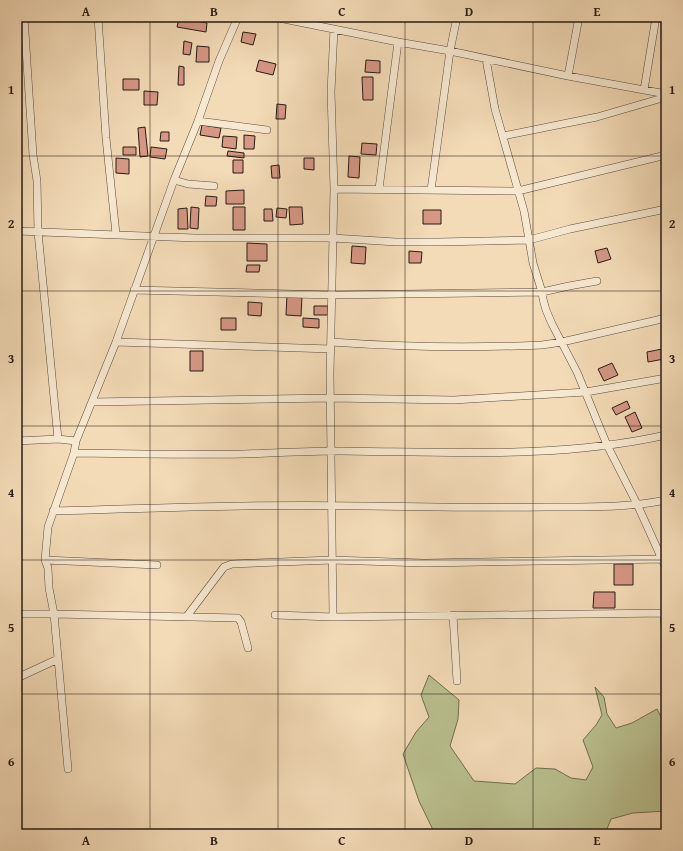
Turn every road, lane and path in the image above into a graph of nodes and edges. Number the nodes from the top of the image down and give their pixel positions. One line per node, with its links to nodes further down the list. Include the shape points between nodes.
1 (24, 17): 27 (street, via 37,181)
2 (98, 17): 28 (street, via 106,138)
3 (238, 17): 15 (street)
4 (274, 17): 8 (street)
5 (457, 17): 10 (street)
6 (579, 17): 12 (street)
7 (656, 17): 13 (street)
8 (334, 29): 9 (street); 21 (street, via 331,92)
9 (398, 42): 10 (street); 22 (street)
10 (450, 51): 11 (street); 23 (street)
11 (486, 59): 12 (street); 17 (street)
12 (568, 76): 13 (street)
13 (644, 90): 14 (street)
14 (666, 96): 17 (street, via 597,117)
15 (198, 121): 16 (street); 19 (street)
16 (268, 130)
17 (503, 136): 24 (street)
18 (666, 155): 24 (street)
19 (174, 180): 20 (street); 29 (street)
20 (214, 186)
21 (334, 189): 22 (street); 30 (street)
22 (379, 189): 23 (street)
23 (431, 190): 24 (street)
24 (518, 191): 31 (street)
25 (666, 209): 31 (street, via 570,228)
26 (17, 230): 27 (street)
27 (38, 232): 28 (street); 45 (street)
28 (116, 234): 29 (street)
29 (154, 236): 30 (street); 33 (street)
30 (333, 238): 31 (street, via 403,242); 35 (street)
31 (529, 240): 34 (street)
32 (597, 281): 34 (street)
33 (134, 290): 35 (street); 37 (street)
34 (542, 292): 35 (street); 38 (street, via 546,310)
35 (332, 295): 39 (street)
36 (666, 318): 38 (street)
37 (116, 342): 39 (street); 43 (street)
38 (562, 342): 39 (street, via 520,346); 41 (street)
39 (331, 346): 42 (street)
40 (666, 378): 41 (street)
41 (586, 392): 42 (street, via 454,400); 48 (street)
42 (331, 398): 43 (street); 49 (street)
43 (92, 402): 47 (street)
44 (666, 436): 48 (street)
45 (58, 439): 46 (street); 47 (street)
46 (17, 441)
47 (76, 441): 50 (street)
48 (607, 445): 49 (street, via 514,452); 52 (street)
49 (331, 451): 50 (street, via 188,455); 53 (street)
50 (74, 453): 54 (street)
51 (666, 500): 52 (street)
52 (636, 504): 53 (street, via 474,508); 57 (street)
53 (332, 505): 54 (street); 56 (street)
54 (53, 511): 55 (street, via 48,527)
55 (45, 560): 58 (street); 62 (street)
56 (332, 560): 57 (street, via 424,563); 65 (street, via 232,564 224,567); 66 (street)
57 (664, 560): 59 (street)
58 (157, 565)
59 (666, 568)
60 (665, 613): 64 (street); 67 (street)
61 (17, 614): 62 (street)
62 (54, 614): 65 (street); 69 (street)
63 (275, 615): 66 (street)
64 (453, 615): 66 (street); 71 (street)
65 (187, 616): 68 (street, via 238,618)
66 (333, 617)
67 (666, 646)
68 (248, 648)
69 (58, 659): 70 (street); 72 (street)
70 (17, 678)
71 (458, 681)
72 (68, 769)

